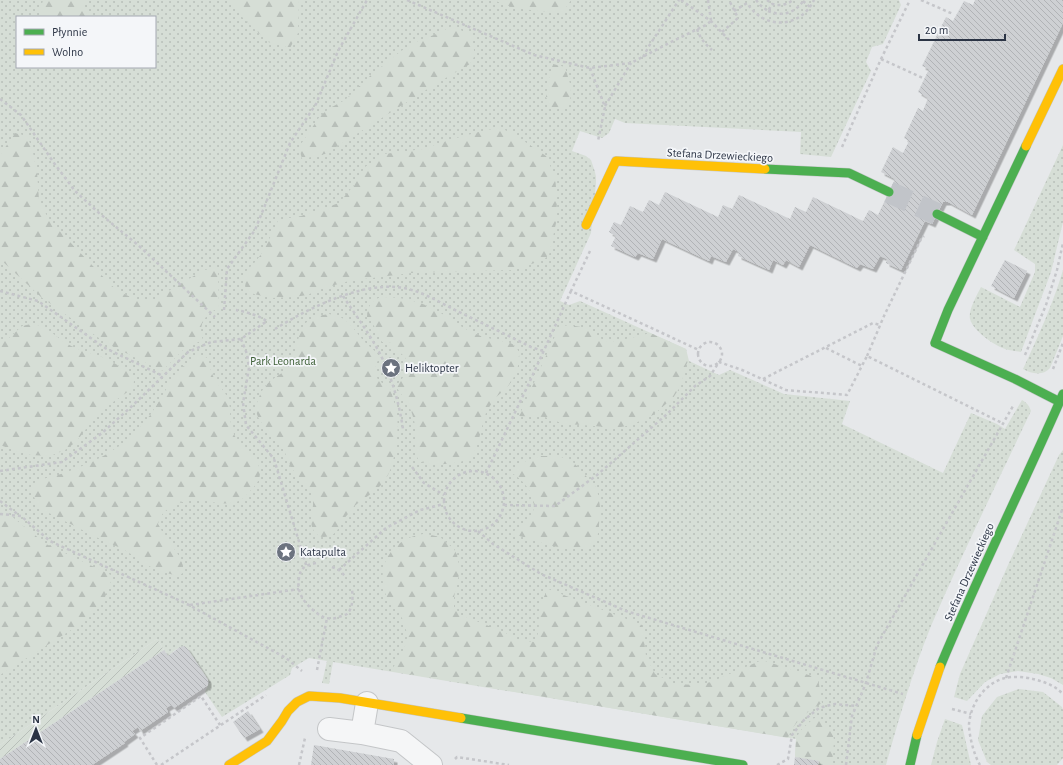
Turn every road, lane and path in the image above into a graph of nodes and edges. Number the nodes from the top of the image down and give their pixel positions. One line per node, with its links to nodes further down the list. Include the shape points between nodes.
1 (367, 0): 44 (path, via 338,51 316,104 290,143 255,230 227,269)
2 (407, 0): 28 (path, via 534,55)
3 (680, 0): 20 (path); 25 (path)
4 (708, 0): 20 (path)
5 (729, 0): 17 (path)
6 (746, 0): 14 (path)
7 (756, 0): 18 (path)
8 (767, 0): 15 (path)
9 (793, 0): 15 (path, via 785,4)
10 (814, 0): 16 (path)
11 (910, 0): 26 (path)
12 (921, 0): 19 (path)
13 (804, 1): 16 (path); 18 (path, via 792,12 777,14)
14 (747, 3): 16 (path, via 760,17 779,23 799,18); 17 (path)
15 (772, 4): 18 (path)
16 (810, 7)
17 (734, 11): 22 (path, via 738,18)
18 (768, 11)
19 (953, 14)
20 (711, 21): 21 (path); 22 (path)
21 (697, 29): 24 (path, via 704,43); 25 (path)
22 (722, 32): 23 (path)
23 (729, 40)
24 (712, 50)
25 (643, 57): 27 (path)
26 (881, 59): 30 (path); 34 (path)
27 (631, 64): 28 (path); 32 (path)
28 (590, 68): 32 (path)
29 (1063, 69): 39 (street)
30 (923, 78)
31 (0, 99): 46 (path, via 21,115 75,191)
32 (605, 107): 33 (path, via 598,141)
33 (616, 161): 34 (street, Stefana Drzewieckiego); 38 (street)
34 (831, 173): 35 (street, Stefana Drzewieckiego, via 849,173)
35 (889, 192)
36 (937, 214): 37 (street)
37 (953, 222): 39 (street); 47 (path, via 939,232 928,232 921,239)
38 (586, 225): 41 (path, via 599,231)
39 (984, 237): 58 (street, via 948,310 935,343)
40 (1063, 243): 58 (path, via 1046,304)
41 (571, 291): 51 (path); 52 (path)
42 (0, 292): 56 (path, via 38,301 105,348)
43 (343, 296): 48 (path, via 326,302); 52 (path, via 356,291 383,287 420,292); 61 (path, via 378,351 391,381)
44 (224, 310)
45 (236, 310): 49 (path, via 267,321)
46 (215, 317)
47 (880, 325): 50 (path, via 873,323); 53 (path)
48 (275, 329)
49 (241, 339): 56 (path, via 211,342 188,352); 74 (path, via 249,368 243,404 246,425 274,459)
50 (826, 348): 55 (path); 57 (path)
51 (699, 350): 54 (path, via 703,364 710,366); 54 (path, via 709,342 718,345 722,353)
52 (543, 351): 64 (path)
53 (867, 356): 55 (path); 60 (path)
54 (719, 362): 57 (path); 68 (path, via 710,376 695,386 666,415 597,475 555,506)
55 (862, 366): 57 (path, via 847,395 786,390)
56 (163, 376): 63 (path, via 102,433 62,462)
57 (763, 380)
58 (1015, 380): 59 (street); 60 (path, via 1017,399)
59 (1061, 398): 102 (street, Stefana Drzewieckiego, bridge, via 940,667 917,735)
60 (1004, 424): 85 (path, via 877,645)
61 (403, 429)
62 (412, 467): 65 (path, via 424,483)
63 (0, 471)
64 (486, 473): 65 (path, via 463,473 450,482); 68 (path, via 493,477 502,489)
65 (444, 495): 67 (path)
66 (0, 501): 71 (path)
67 (444, 504): 72 (path, via 450,520 455,525 462,529); 76 (path, via 420,510 386,528)
68 (504, 505): 72 (path, via 493,525)
69 (1063, 507): 84 (path)
70 (0, 514): 71 (path)
71 (21, 516): 80 (path, via 50,541)
72 (478, 531): 85 (path, via 493,544 541,574 626,611)
73 (316, 563): 74 (path)
74 (306, 565): 78 (path, via 300,572)
75 (332, 567): 76 (path)
76 (339, 570): 77 (path)
77 (346, 577)
78 (299, 589): 80 (path); 81 (path, via 309,607)
79 (352, 590): 81 (path, via 351,609 347,614 336,619)
80 (189, 605): 83 (path, via 286,658 304,672)
81 (327, 618): 82 (path, via 316,672)
82 (312, 672)
83 (297, 674)
84 (1006, 678): 87 (path, via 1028,678 1046,682); 103 (path, via 984,691 976,700 971,714 970,734)
85 (866, 683): 89 (path)
86 (271, 692): 90 (path)
87 (1063, 694)
88 (367, 703): 92 (street); 96 (street, via 309,696 297,702 288,711 267,741); 99 (street)
89 (856, 706): 100 (path, via 835,704 819,708 804,720 792,735 788,759); 101 (path, via 852,716)
90 (220, 725): 94 (path, via 201,696 140,738); 95 (path)
91 (329, 729): 92 (street)
92 (362, 733): 97 (street, via 401,741)
93 (453, 761): 98 (path, via 457,757)
94 (157, 765)
95 (161, 765)
96 (229, 765)
97 (431, 765)
98 (507, 765)
99 (743, 765)
100 (777, 765)
101 (846, 765)
102 (910, 765)
103 (980, 765)

